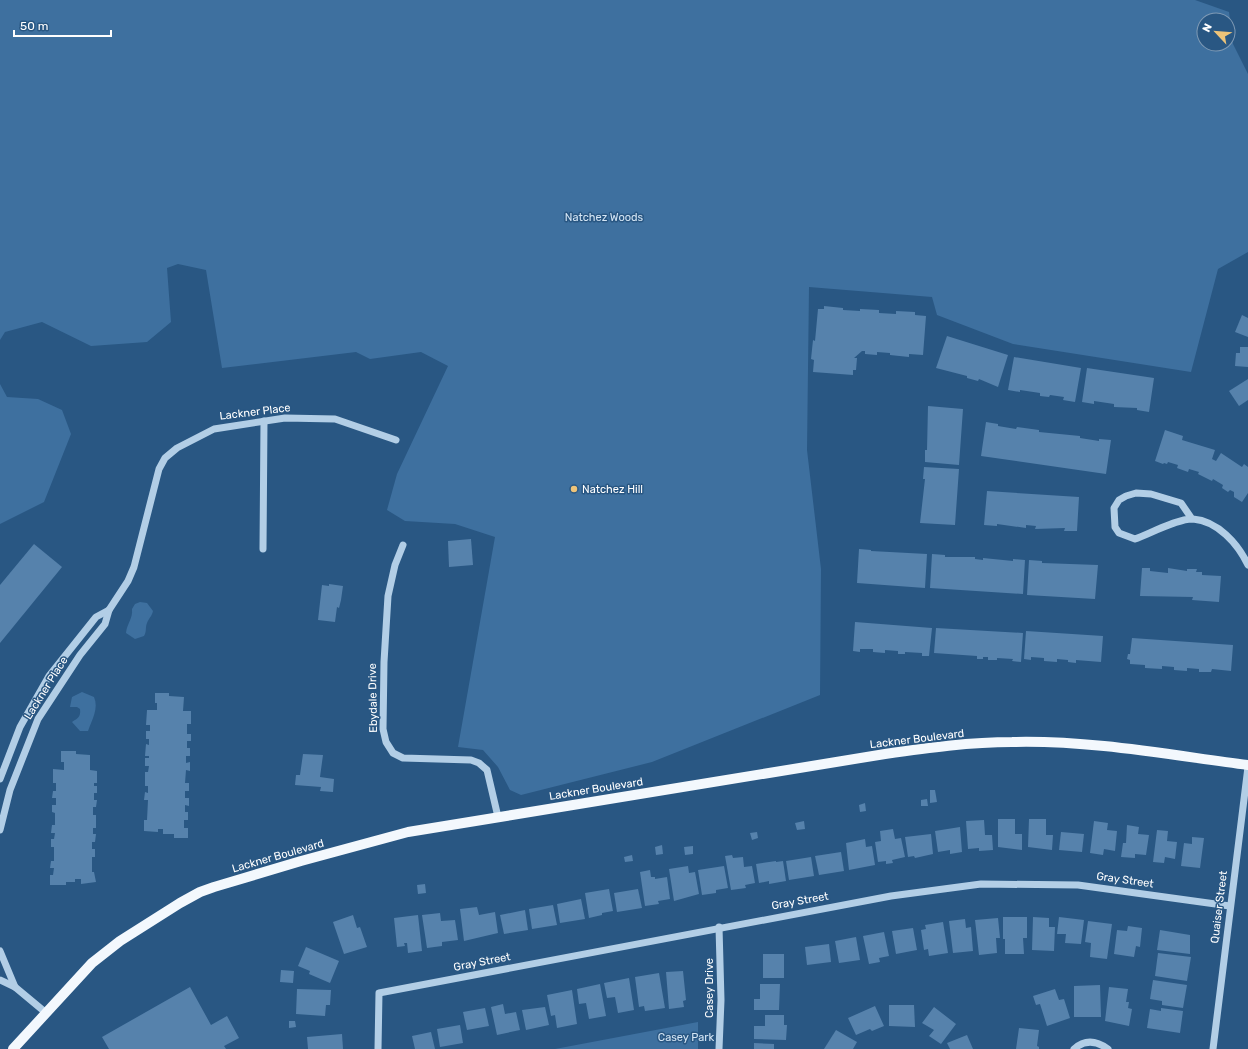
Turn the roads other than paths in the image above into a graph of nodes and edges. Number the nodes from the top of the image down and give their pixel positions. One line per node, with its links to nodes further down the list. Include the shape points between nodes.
1 (264, 421): 2 (street, Lackner Place, via 285,418 335,419); 5 (street); 7 (street, Lackner Place, via 214,429 176,448 165,458 159,469 134,567)
2 (396, 440)
3 (1192, 519): 3 (street, via 1181,503 1151,494 1136,493 1119,500 1113,516 1119,532 1134,539 1156,529); 6 (street, via 1222,532 1234,542)
4 (403, 545): 10 (street, Ebydale Drive, via 395,565 388,596 383,699 383,729 386,742 393,753 404,758 479,762 486,770)
5 (263, 549)
6 (1248, 565)
7 (109, 610): 9 (street, Lackner Place, via 96,617 49,676 20,727); 11 (street, Lackner Place, via 105,624 80,655 38,719 10,790)
8 (1248, 766): 10 (main road, Lackner Boulevard, via 1079,744 1013,742 950,745); 12 (street, Quaiser Street)
9 (0, 779)
10 (498, 817): 17 (main road, Lackner Boulevard, via 395,835 200,892 120,941 92,963)
11 (0, 830)
12 (1230, 906): 13 (street, Gray Street, via 1078,885 981,884 891,896); 23 (street, Quaiser Street)
13 (719, 928): 19 (street, Gray Street, via 379,993); 20 (street, Casey Drive)
14 (0, 951): 16 (street)
15 (0, 980): 16 (street)
16 (15, 988): 17 (street)
17 (45, 1012): 18 (main road, Lackner Boulevard)
18 (13, 1049)
19 (378, 1049)
20 (719, 1049)
21 (1074, 1049): 22 (street, via 1090,1042 1101,1044)
22 (1108, 1049)
23 (1213, 1049)

